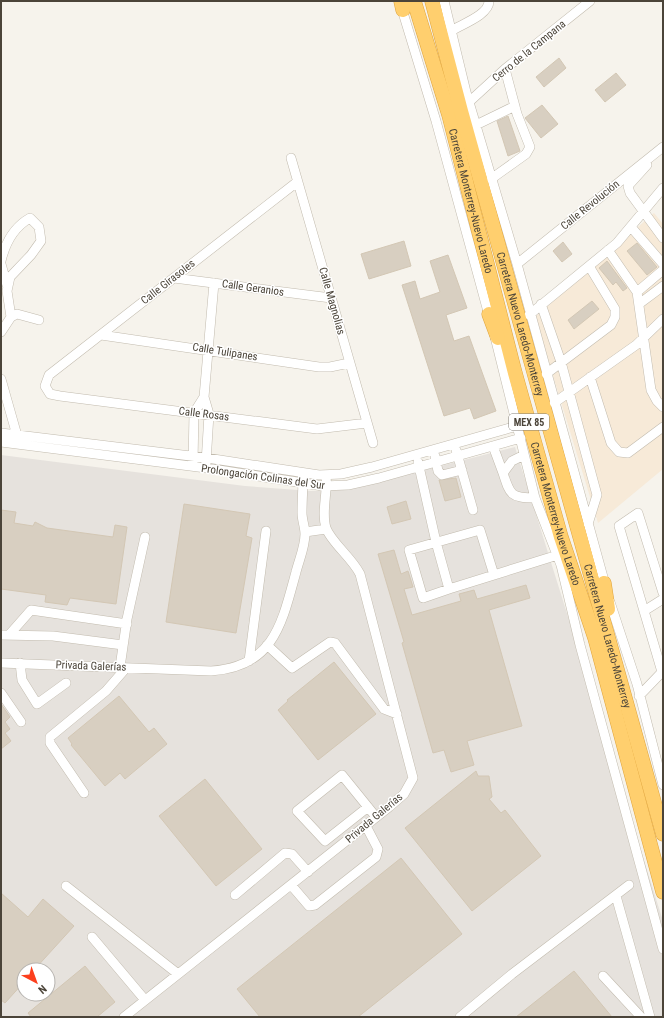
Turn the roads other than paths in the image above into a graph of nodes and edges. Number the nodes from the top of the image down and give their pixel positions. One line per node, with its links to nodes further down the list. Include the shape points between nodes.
1 (414, 1): 48 (highway, Carretera Monterrey-Nuevo Laredo / MEX 85, via 450,115)
2 (432, 1): 107 (highway, Carretera Nuevo Laredo-Monterrey / MEX 85)
3 (436, 1): 10 (highway)
4 (444, 1): 8 (street)
5 (489, 1): 8 (street, via 485,11)
6 (590, 1): 9 (street, Cerro de la Campana)
7 (401, 4): 37 (street)
8 (451, 31): 10 (street)
9 (505, 69): 10 (street, Cerro de la Campana); 11 (street)
10 (468, 97): 12 (street)
11 (515, 106): 12 (street); 16 (street, via 530,147 526,154)
12 (476, 125): 16 (street)
13 (663, 147): 15 (street, Calle Revolución)
14 (292, 158): 17 (street, Calle Magnolias)
15 (647, 160): 19 (street, via 647,165 628,186); 25 (street, Calle Revolución)
16 (492, 179): 25 (street)
17 (297, 182): 29 (street, Calle Girasoles); 34 (street, Calle Magnolias)
18 (663, 188): 19 (street)
19 (643, 212): 20 (street); 21 (street)
20 (631, 227): 22 (street); 26 (street)
21 (663, 238)
22 (608, 250): 27 (street); 33 (street)
23 (1, 261): 31 (street, via 9,240 18,227 30,218 39,227 41,241 10,277)
24 (1, 264): 31 (street)
25 (517, 264): 38 (street)
26 (663, 264)
27 (589, 266): 35 (street); 46 (street, via 615,309 615,317 611,325)
28 (663, 270): 33 (street)
29 (174, 278): 30 (street, Calle Geranios); 43 (street, Calle Girasoles)
30 (214, 283): 34 (street, Calle Geranios); 45 (street)
31 (7, 285): 39 (street)
32 (663, 286): 36 (street)
33 (637, 292): 36 (street)
34 (331, 298): 47 (street, Calle Magnolias)
35 (541, 304): 38 (street); 46 (street)
36 (639, 304): 44 (street)
37 (489, 314): 48 (highway, via 510,368); 60 (street)
38 (529, 314): 49 (street)
39 (11, 317): 41 (street, via 16,314); 42 (street)
40 (663, 319): 44 (street)
41 (39, 320)
42 (1, 332)
43 (101, 335): 45 (street, Calle Tulipanes); 52 (street, Calle Girasoles, via 49,375)
44 (644, 337): 50 (street); 56 (street, via 651,390)
45 (208, 349): 47 (street, Calle Tulipanes, via 319,367); 54 (street)
46 (561, 362): 49 (street); 53 (street)
47 (349, 363): 59 (street, Calle Magnolias)
48 (515, 373): 70 (highway, Carretera Monterrey-Nuevo Laredo / MEX 85)
49 (546, 374): 55 (street)
50 (590, 377): 53 (street); 61 (street, via 612,443 619,452 628,453)
51 (1, 379): 63 (street)
52 (45, 386): 57 (street, Calle Rosas, via 50,394 60,396)
53 (569, 392): 55 (street); 89 (street, via 597,495)
54 (204, 396): 57 (street); 58 (street)
55 (554, 403): 89 (street)
56 (663, 407)
57 (194, 413): 58 (street, Calle Rosas); 75 (street)
58 (209, 414): 59 (street, Calle Rosas, via 316,429); 76 (street)
59 (367, 423): 66 (street, Calle Magnolias)
60 (517, 426): 64 (street); 68 (street, Prolongación Colinas del Sur)
61 (663, 427)
62 (1, 433): 63 (street, Prolongación Colinas del Sur)
63 (18, 433): 67 (street); 75 (street, Prolongación Colinas del Sur)
64 (521, 438): 69 (street, Prolongación Colinas del Sur); 73 (street)
65 (1, 442): 67 (street, Prolongación Colinas del Sur)
66 (373, 443)
67 (19, 444): 79 (street, Prolongación Colinas del Sur)
68 (454, 444): 71 (street, Prolongación Colinas del Sur); 74 (street)
69 (493, 446): 74 (street, Prolongación Colinas del Sur); 83 (street)
70 (537, 447): 94 (highway, via 535,464); 96 (highway, Carretera Monterrey-Nuevo Laredo / MEX 85)
71 (433, 450): 72 (street, Prolongación Colinas del Sur); 77 (street)
72 (416, 454): 78 (street); 84 (street, Prolongación Colinas del Sur, via 341,474)
73 (524, 454): 83 (street, via 512,461); 87 (street)
74 (458, 456): 77 (street, Prolongación Colinas del Sur); 81 (street)
75 (193, 457): 76 (street, Prolongación Colinas del Sur); 79 (street)
76 (207, 458): 80 (street); 82 (street, Prolongación Colinas del Sur)
77 (436, 462): 78 (street, Prolongación Colinas del Sur); 81 (street, via 442,475)
78 (419, 466): 86 (street, Prolongación Colinas del Sur, via 348,485); 95 (street)
79 (193, 468): 80 (street, Prolongación Colinas del Sur)
80 (206, 468): 85 (street, Prolongación Colinas del Sur)
81 (462, 470): 88 (street)
82 (303, 472): 84 (street, Prolongación Colinas del Sur); 85 (street, Privada Galerías)
83 (503, 473): 87 (street, via 509,491 514,496)
84 (326, 475): 86 (street)
85 (303, 482): 86 (street, Prolongación Colinas del Sur); 92 (street, Privada Galerías, via 302,513)
86 (328, 486): 90 (street)
87 (535, 498): 94 (street)
88 (473, 510)
89 (588, 524): 98 (street)
90 (326, 529): 92 (street); 116 (street, Privada Galerías, via 360,574)
91 (266, 531): 108 (street)
92 (305, 532): 106 (street, Privada Galerías, via 303,548 281,624)
93 (145, 537): 103 (street)
94 (552, 539): 96 (street)
95 (436, 542): 97 (street, via 480,530); 99 (street); 99 (street, via 409,550 423,598)
96 (561, 558): 97 (street); 128 (highway, Carretera Monterrey-Nuevo Laredo / MEX 85, via 595,638); 132 (street, via 580,646)
97 (494, 575): 99 (street)
98 (604, 583): 107 (highway); 115 (street)
99 (449, 589)
100 (663, 592): 102 (street, via 638,513 619,526)
101 (663, 598): 102 (street)
102 (644, 611): 112 (street)
103 (127, 624): 104 (street, via 31,610); 105 (street)
104 (5, 635): 105 (street, via 53,636)
105 (123, 645): 111 (street)
106 (267, 645): 108 (street, Privada Galerías); 116 (street, via 292,668 330,642 335,643 384,708)
107 (614, 659): 123 (highway, Carretera Nuevo Laredo-Monterrey / MEX 85)
108 (249, 661): 111 (street, Privada Galerías, via 233,668 216,670)
109 (1, 662): 110 (street, Privada Galerías)
110 (20, 663): 111 (street, Privada Galerías); 113 (street, via 22,680 36,704)
111 (123, 668): 119 (street, via 106,691 50,737 50,743)
112 (662, 671): 115 (street)
113 (66, 683)
114 (1, 693): 117 (street)
115 (639, 696): 118 (street)
116 (397, 714): 121 (street, Privada Galerías, via 413,778 404,794)
117 (22, 722)
118 (663, 785)
119 (84, 793)
120 (368, 807): 120 (street, via 342,775 297,811 325,841); 121 (street)
121 (376, 817): 122 (street, Privada Galerías)
122 (366, 826): 124 (street, Privada Galerías); 125 (street, via 378,849 376,857 315,905 309,906)
123 (663, 833)
124 (308, 872): 125 (street, Privada Galerías); 129 (street, via 292,854 285,854)
125 (291, 885): 133 (street, Privada Galerías)
126 (629, 885): 130 (street)
127 (66, 886): 133 (street)
128 (663, 892)
129 (235, 895)
130 (616, 896): 137 (street, via 512,974); 139 (street)
131 (92, 937): 135 (street)
132 (663, 949)
133 (178, 974): 135 (street, Privada Galerías)
134 (603, 976): 138 (street)
135 (145, 1000): 136 (street, Privada Galerías)
136 (124, 1017)
137 (460, 1017)
138 (641, 1017)
139 (650, 1017)

